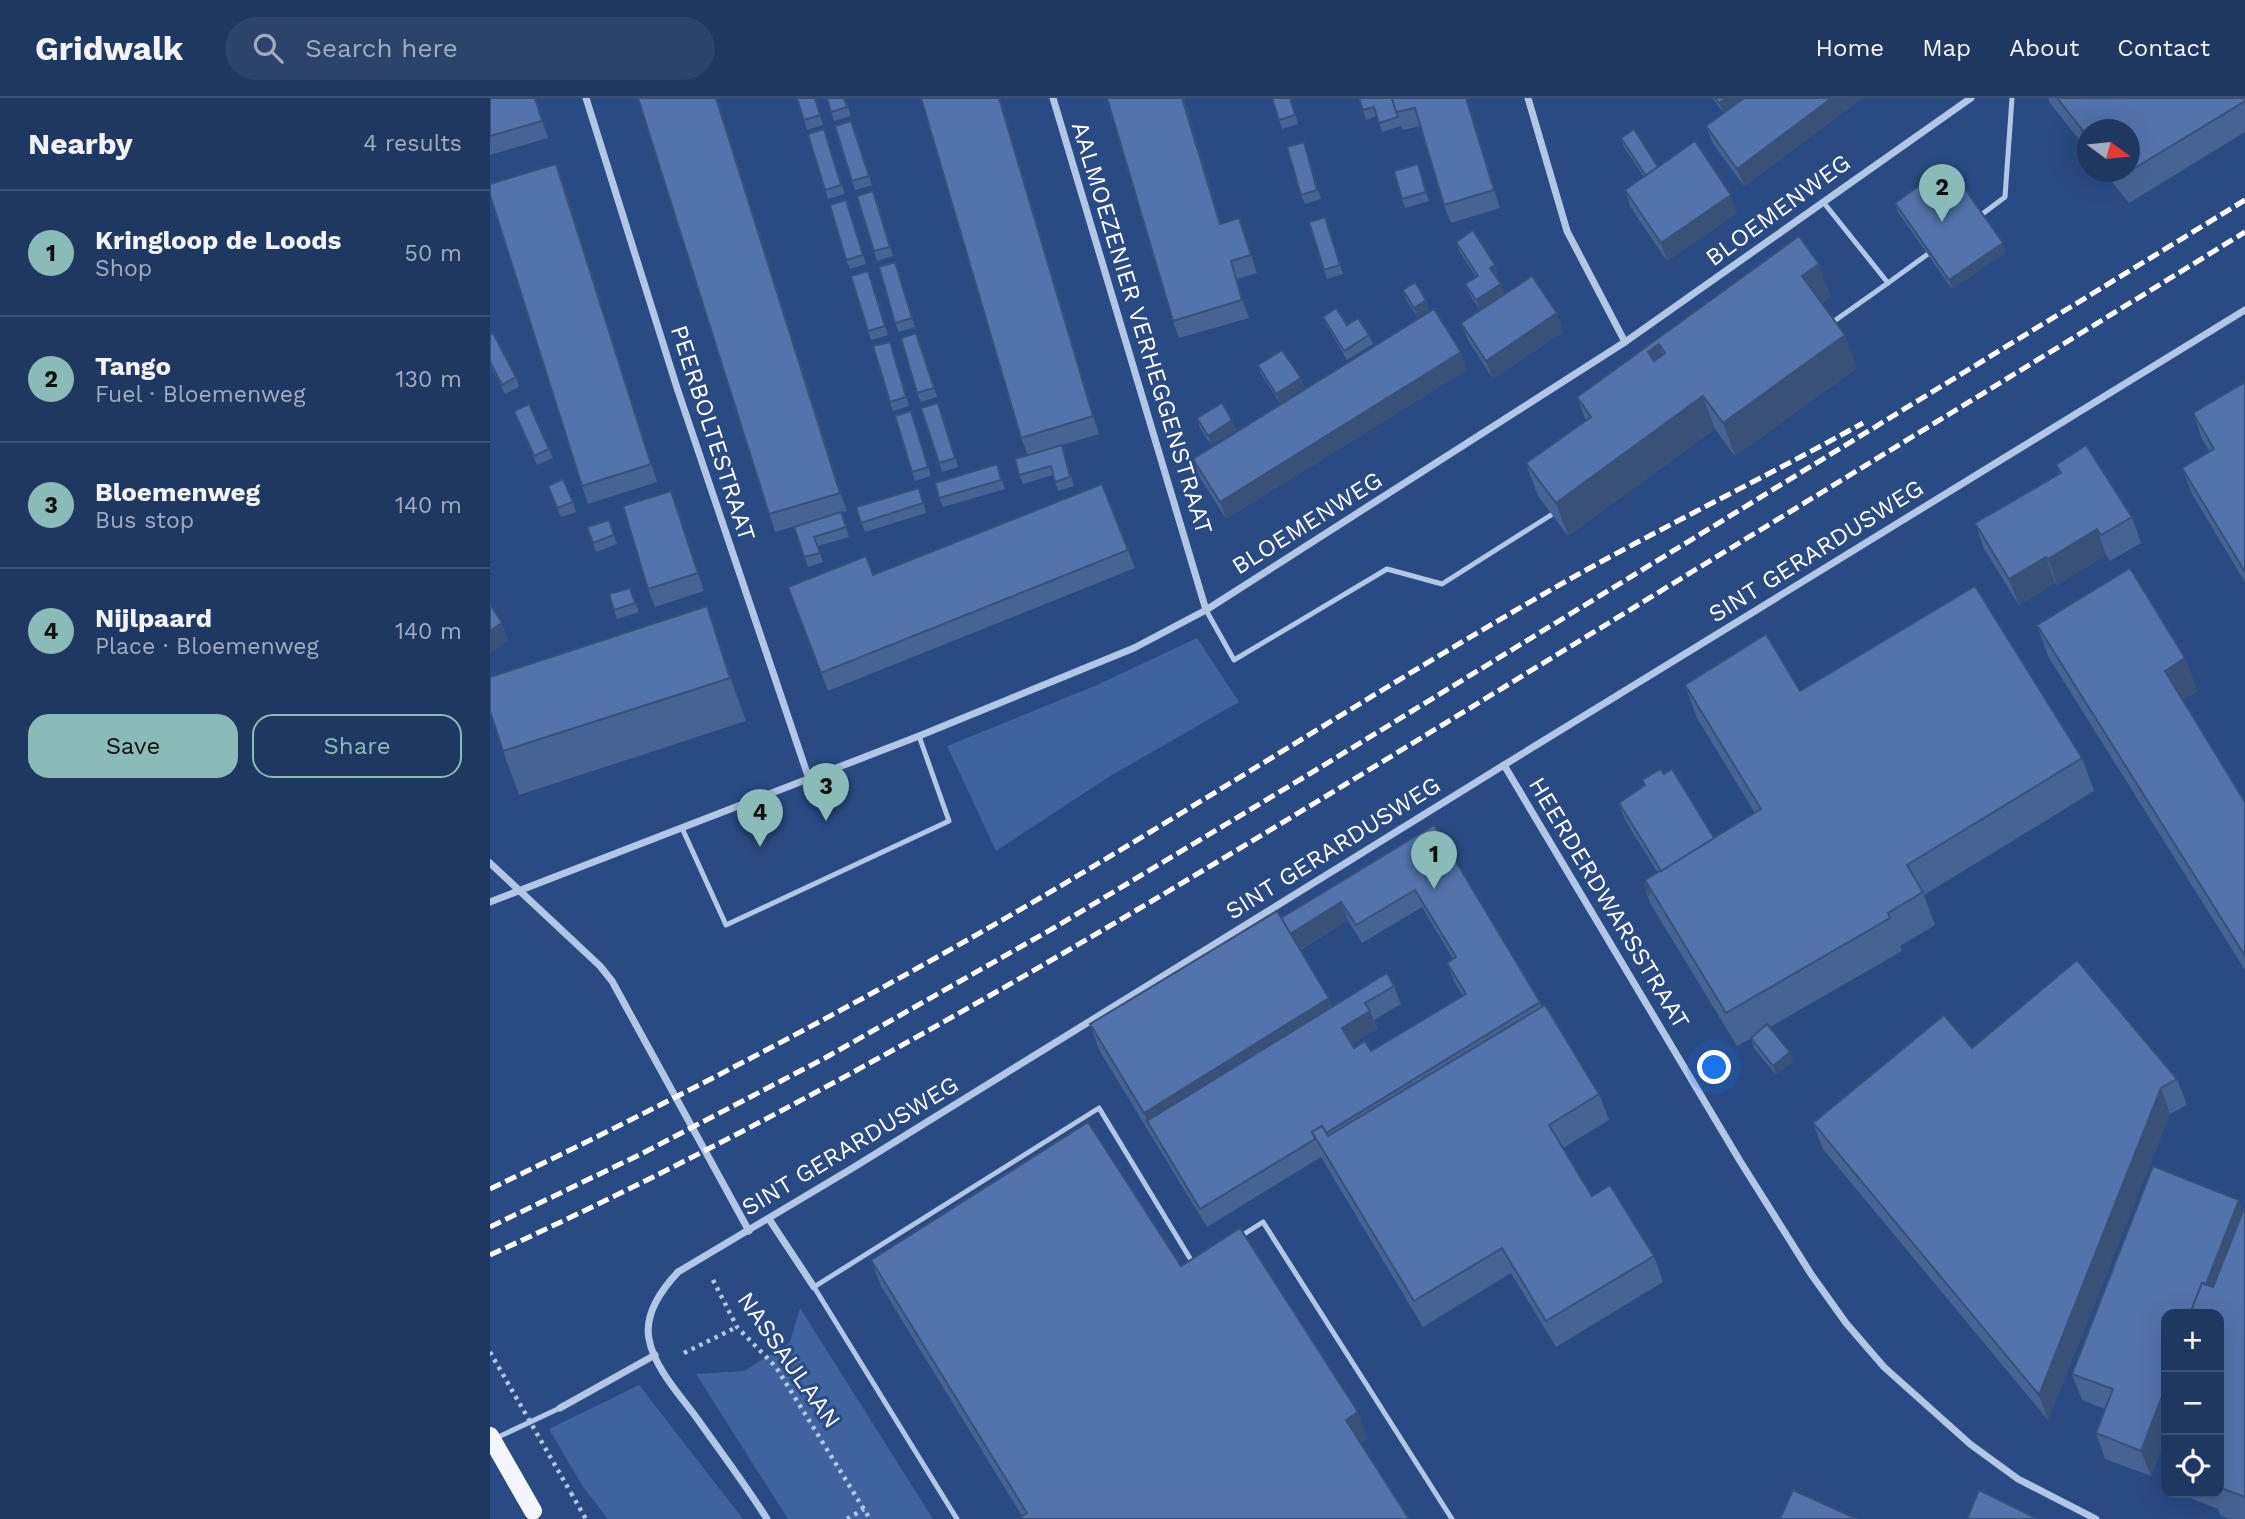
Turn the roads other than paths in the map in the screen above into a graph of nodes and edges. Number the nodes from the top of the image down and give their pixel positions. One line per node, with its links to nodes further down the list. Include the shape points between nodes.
1 (586, 98): 17 (street, PEERBOLTESTRAAT)
2 (1053, 98): 14 (street, AALMOEZENIER VERHEGGENSTRAAT)
3 (1528, 98): 12 (street, via 1567,231)
4 (1971, 98): 6 (street, BLOEMENWEG)
5 (2012, 98): 7 (lane, via 2005,197)
6 (1824, 202): 9 (lane); 12 (street, BLOEMENWEG)
7 (1973, 221)
8 (1941, 244): 9 (lane)
9 (1888, 283): 11 (lane)
10 (2245, 310): 16 (street, SINT GERARDUSWEG)
11 (1828, 326)
12 (1625, 342): 14 (street, BLOEMENWEG)
13 (1551, 515): 14 (lane, via 1442,584 1387,569 1234,660)
14 (1206, 610): 15 (street, BLOEMENWEG, via 1134,649)
15 (919, 736): 17 (street, BLOEMENWEG); 18 (lane, via 949,821 726,925)
16 (1504, 765): 22 (street, SINT GERARDUSWEG); 35 (street, HEERDERDWARSSTRAAT, via 1740,1161 1846,1323 1884,1367 1970,1444 2018,1479)
17 (808, 779): 18 (street, BLOEMENWEG)
18 (682, 828): 20 (street, BLOEMENWEG)
19 (490, 863): 20 (street)
20 (519, 889): 21 (street, BLOEMENWEG); 23 (street, via 612,981)
21 (490, 902)
22 (769, 1219): 23 (street, SINT GERARDUSWEG); 26 (street)
23 (749, 1231): 27 (street, SINT GERARDUSWEG, via 678,1272 663,1289 649,1330)
24 (1229, 1244): 34 (lane, via 1263,1222)
25 (1206, 1258): 26 (lane, via 1194,1265 1099,1108)
26 (814, 1287): 33 (lane)
27 (655, 1355): 28 (street); 32 (street)
28 (560, 1408): 30 (lane)
29 (490, 1436): 31 (main road, bridge)
30 (490, 1441)
31 (533, 1511)
32 (767, 1519)
33 (957, 1519)
34 (1452, 1519)
35 (2096, 1519)

